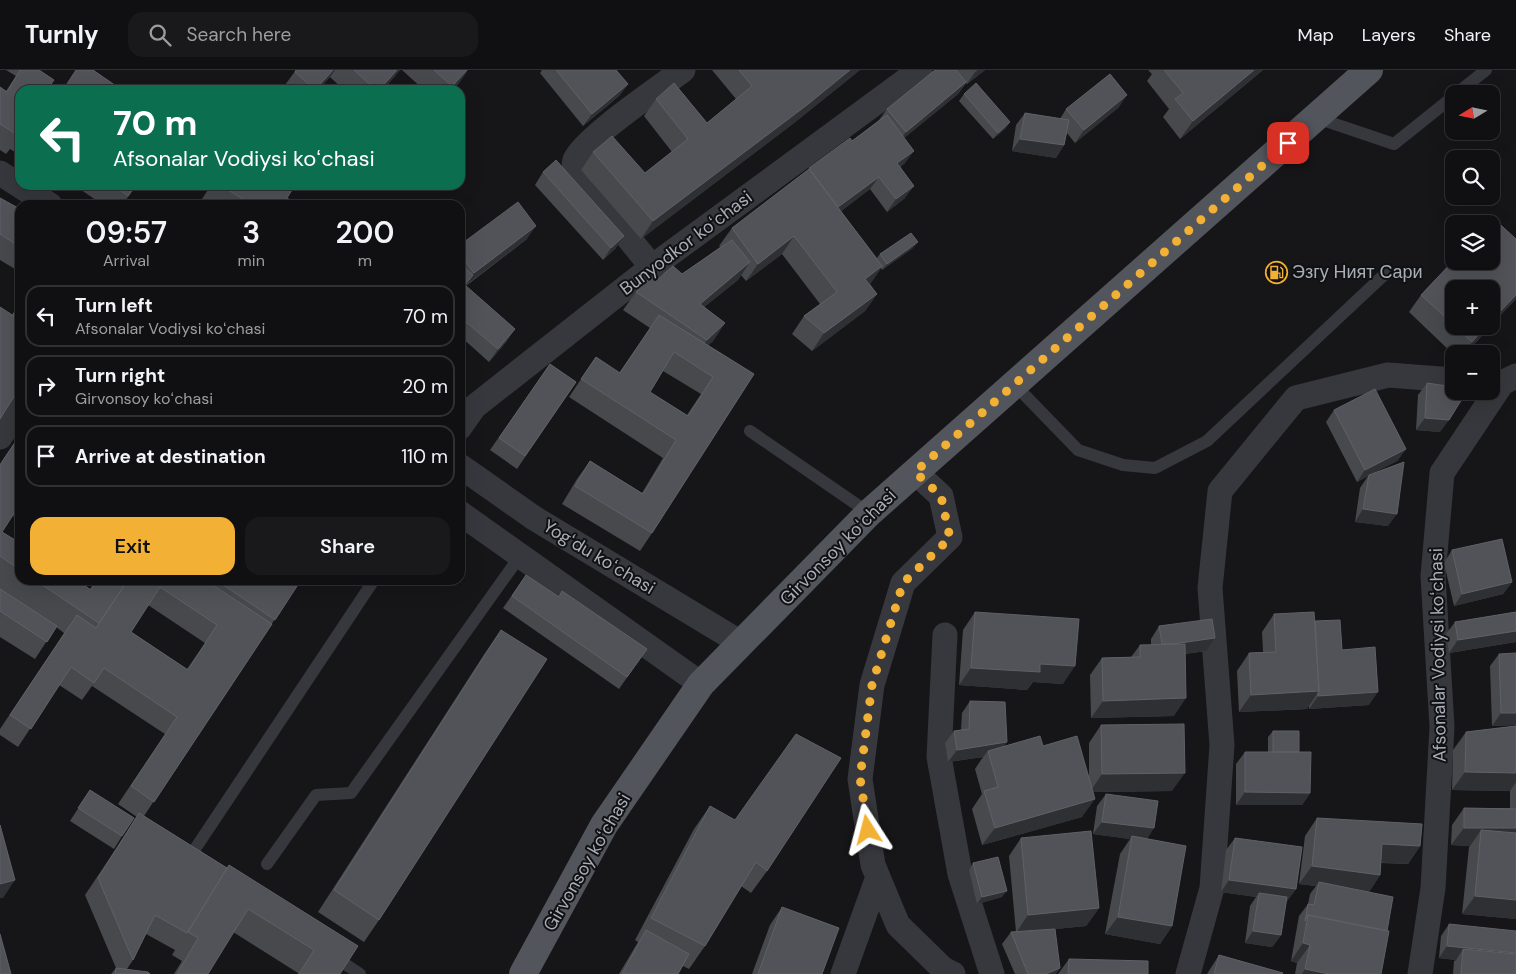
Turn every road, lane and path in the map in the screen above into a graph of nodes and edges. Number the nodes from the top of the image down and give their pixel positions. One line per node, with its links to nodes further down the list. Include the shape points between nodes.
1 (683, 70): 12 (street, via 609,125 574,161 574,171)
2 (920, 70): 12 (street, Bunyodkor koʻchasi)
3 (1369, 70): 7 (main road, Girvonsoy koʻchasi)
4 (1486, 70): 5 (lane)
5 (1467, 85)
6 (1445, 103): 7 (lane, via 1394,144)
7 (1317, 118): 15 (main road, Girvonsoy koʻchasi)
8 (0, 173): 9 (street)
9 (15, 183)
10 (27, 190): 11 (street)
11 (42, 200)
12 (652, 267): 18 (street, Bunyodkor koʻchasi, via 474,408)
13 (1385, 274): 15 (lane, via 1207,441 1155,468 1123,464 1078,450)
14 (1445, 379): 39 (street, via 1388,375 1296,398 1220,491 1210,588 1222,744 1212,888)
15 (1015, 385): 22 (main road, Girvonsoy koʻchasi)
16 (1506, 385): 40 (street, Afsonalar Vodiysi koʻchasi, via 1442,473 1433,576 1442,727 1433,888)
17 (15, 414): 20 (street)
18 (465, 420)
19 (750, 431): 23 (lane)
20 (0, 437)
21 (465, 470): 28 (street, Yogʻdu koʻchasi, via 534,518)
22 (915, 472): 23 (main road, Girvonsoy koʻchasi); 32 (street, via 941,496 950,538 903,583 872,685 860,778 873,864)
23 (869, 513): 28 (main road, Girvonsoy koʻchasi)
24 (465, 517): 25 (street)
25 (520, 556): 29 (street); 30 (lane, via 351,793 316,795)
26 (371, 585): 31 (lane, via 186,862)
27 (945, 635): 38 (street, via 939,757 960,874)
28 (741, 643): 29 (main road, Girvonsoy koʻchasi)
29 (701, 684): 35 (main road, Girvonsoy koʻchasi, via 604,825)
30 (267, 864)
31 (195, 867)
32 (878, 877): 36 (street); 37 (street, via 898,925 943,969)
33 (318, 947): 34 (lane)
34 (360, 974)
35 (523, 974)
36 (843, 974)
37 (953, 974)
38 (992, 974)
39 (1188, 974)
40 (1420, 974)

